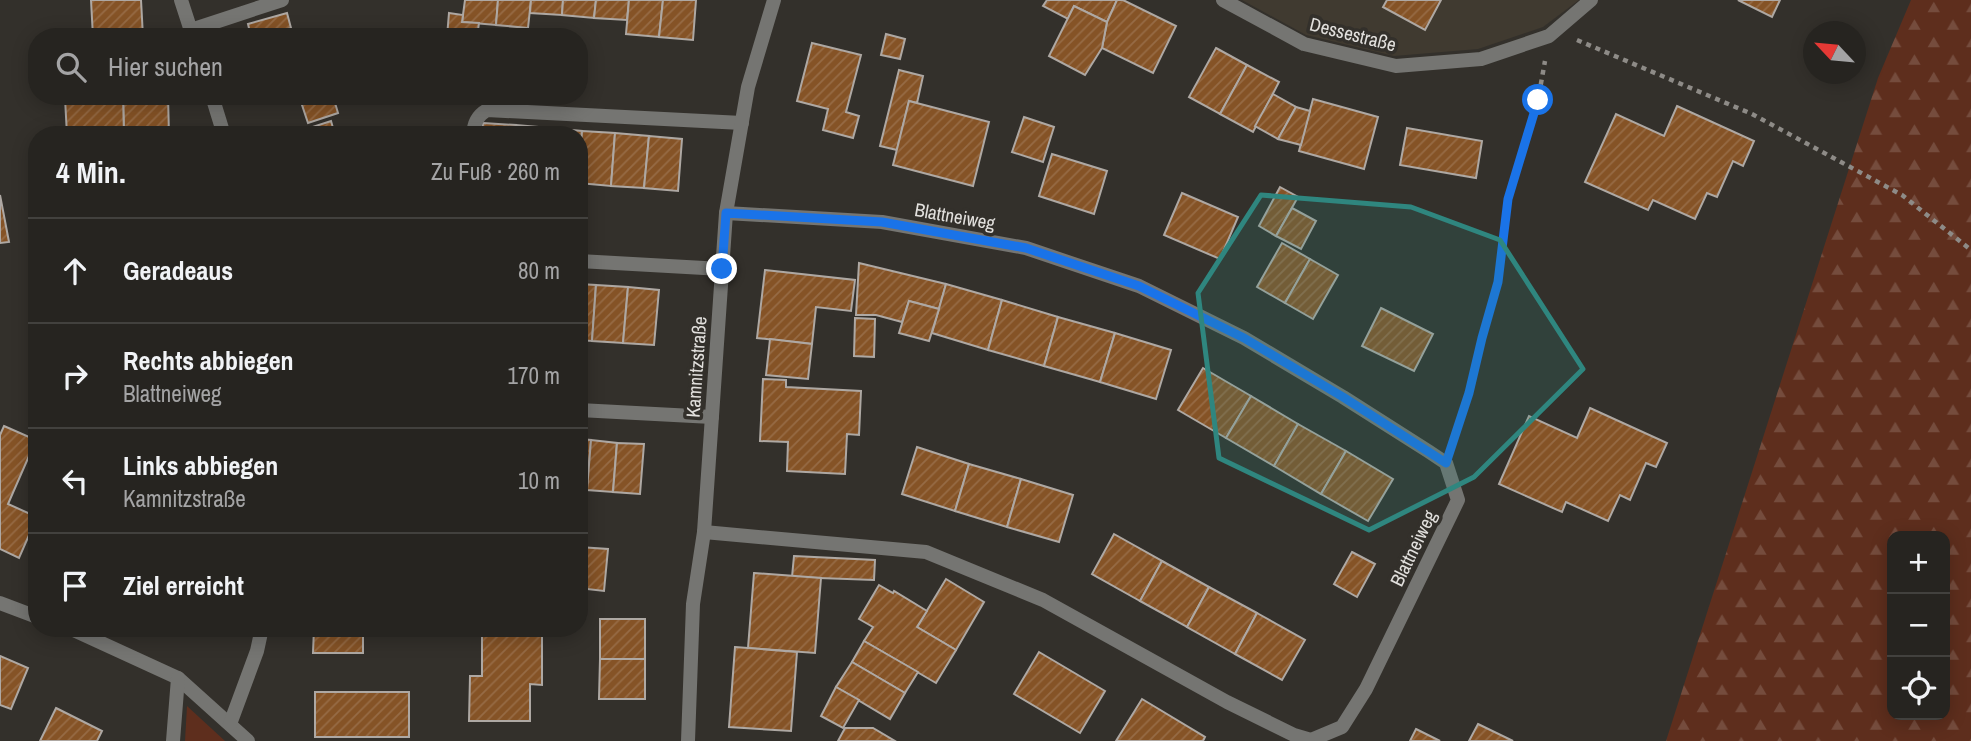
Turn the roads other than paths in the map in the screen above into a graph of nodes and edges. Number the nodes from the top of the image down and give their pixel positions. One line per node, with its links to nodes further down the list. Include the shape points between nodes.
1 (181, 0): 6 (street)
2 (282, 0): 7 (street)
3 (774, 0): 9 (street, Kamnitzstraße)
4 (1223, 0): 5 (street, Dessestraße, via 1304,44 1396,66 1480,59 1549,36)
5 (1591, 0)
6 (190, 28)
7 (206, 28)
8 (215, 105): 10 (street)
9 (742, 123): 11 (street, via 487,110); 12 (street, Kamnitzstraße)
10 (221, 126)
11 (474, 126)
12 (726, 213): 14 (street, Kamnitzstraße); 17 (street, Blattneiweg, via 882,222 1026,248 1139,286 1244,338 1446,463 1458,500 1366,689 1342,727 1311,740 1227,702 1043,600 926,552)
13 (588, 262): 14 (street)
14 (722, 269): 16 (street, Kamnitzstraße)
15 (588, 410): 16 (street)
16 (712, 417): 17 (street, Kamnitzstraße)
17 (704, 532): 26 (street, Kamnitzstraße, via 693,604)
18 (0, 603): 19 (street)
19 (28, 614)
20 (89, 637): 22 (street)
21 (260, 637): 23 (street)
22 (178, 678): 23 (street); 24 (street)
23 (230, 724): 25 (street)
24 (173, 741)
25 (248, 741)
26 (688, 741)

